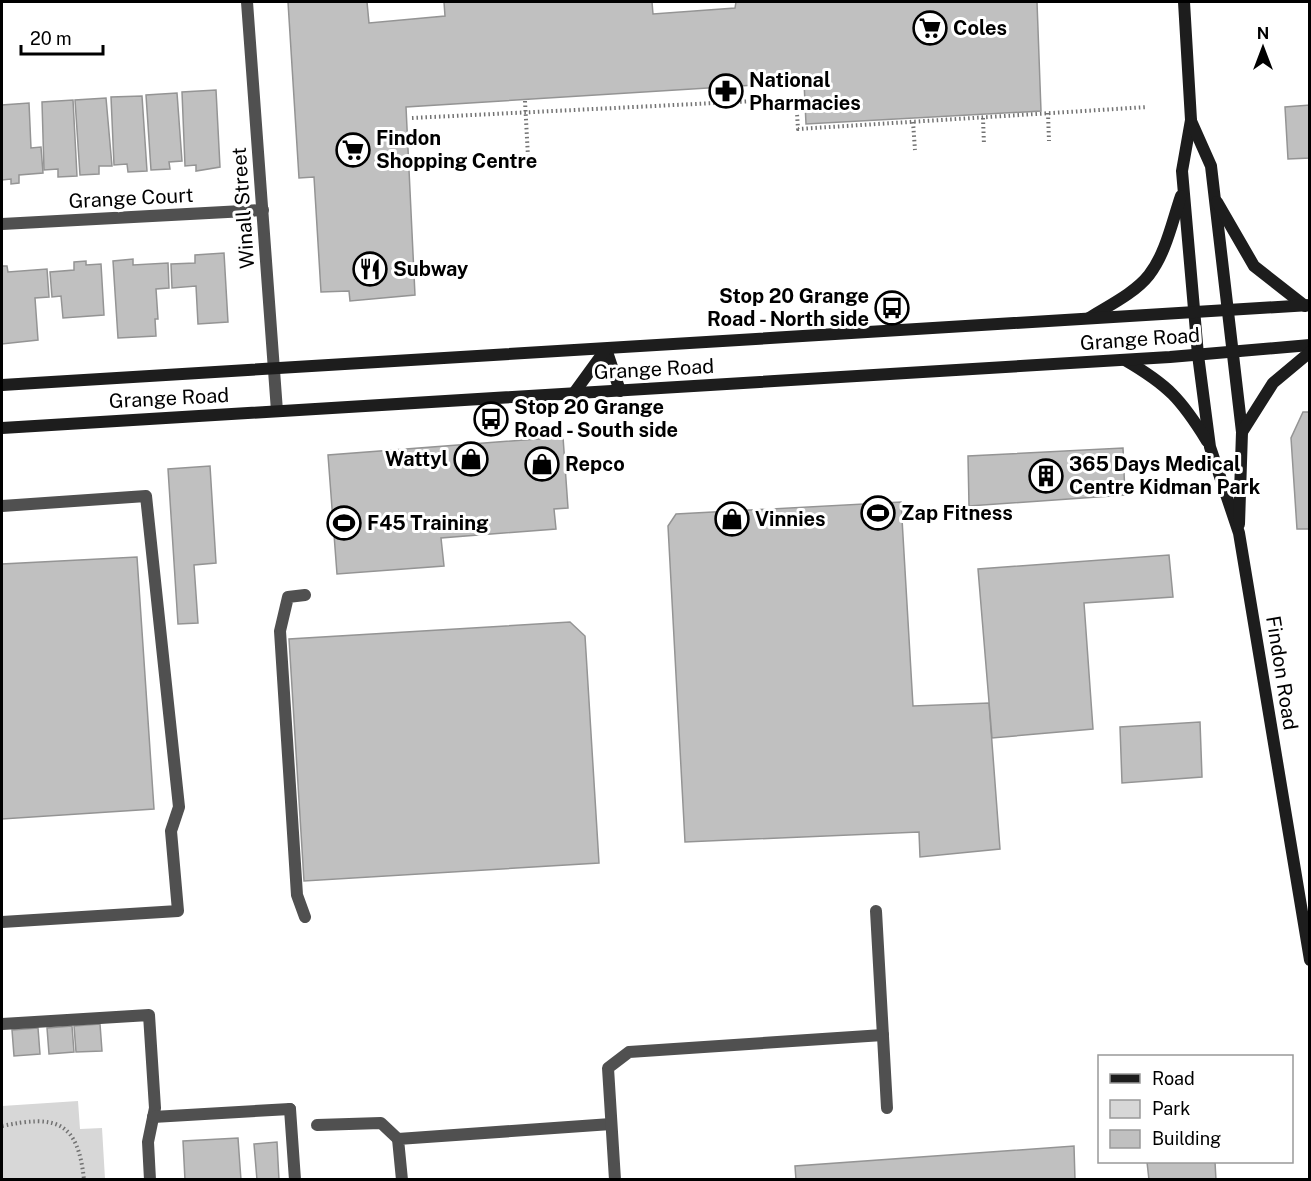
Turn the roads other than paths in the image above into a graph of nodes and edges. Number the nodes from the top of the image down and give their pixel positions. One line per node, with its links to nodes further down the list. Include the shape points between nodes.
1 (247, 2): 6 (street, Winall Street)
2 (1184, 2): 3 (main road, Findon Road)
3 (1191, 120): 4 (main road, Findon Road, via 1182,171); 5 (main road, Findon Road, via 1211,166)
4 (1183, 190): 10 (main road, Findon Road); 11 (main road, via 1163,249 1149,275)
5 (1214, 196): 8 (main road, via 1254,266); 9 (main road, Findon Road)
6 (263, 210): 7 (street, Grange Court); 18 (street, Winall Street)
7 (2, 224)
8 (1307, 306): 9 (main road, Grange Road)
9 (1226, 311): 10 (main road, Grange Road); 15 (main road, Findon Road)
10 (1194, 312): 11 (main road, Grange Road); 16 (main road, Findon Road)
11 (1085, 320): 13 (main road, Grange Road)
12 (1310, 345): 15 (main road, Grange Road)
13 (606, 349): 18 (main road, Grange Road); 20 (main road); 21 (main road)
14 (1310, 352): 24 (main road, via 1273,383)
15 (1232, 353): 16 (main road, Grange Road); 24 (main road, Findon Road)
16 (1198, 355): 17 (main road, Grange Road); 25 (main road, Findon Road)
17 (1124, 360): 20 (main road, Grange Road); 25 (main road, via 1173,392)
18 (273, 369): 19 (main road, Grange Road); 22 (street, Winall Street)
19 (2, 385)
20 (620, 391): 21 (main road, Grange Road)
21 (574, 393): 22 (main road, Grange Road)
22 (277, 411): 23 (main road, Grange Road)
23 (2, 428)
24 (1242, 432): 27 (main road, Findon Road)
25 (1210, 447): 27 (main road, Findon Road)
26 (2, 506): 31 (street, via 146,496 179,807 171,831 178,911)
27 (1239, 533): 32 (main road, Findon Road)
28 (305, 595): 30 (street, via 288,597 280,631 297,895)
29 (876, 911): 34 (street)
30 (305, 917)
31 (2, 922)
32 (1310, 960)
33 (2, 1024): 36 (street, via 149,1015)
34 (883, 1035): 35 (street); 37 (street, via 629,1053 608,1068)
35 (887, 1108)
36 (153, 1117): 40 (street, via 148,1142); 41 (street, via 290,1109)
37 (611, 1124): 39 (street); 43 (street)
38 (317, 1125): 39 (street, via 381,1123)
39 (398, 1139): 42 (street)
40 (150, 1179)
41 (295, 1179)
42 (402, 1179)
43 (615, 1179)

